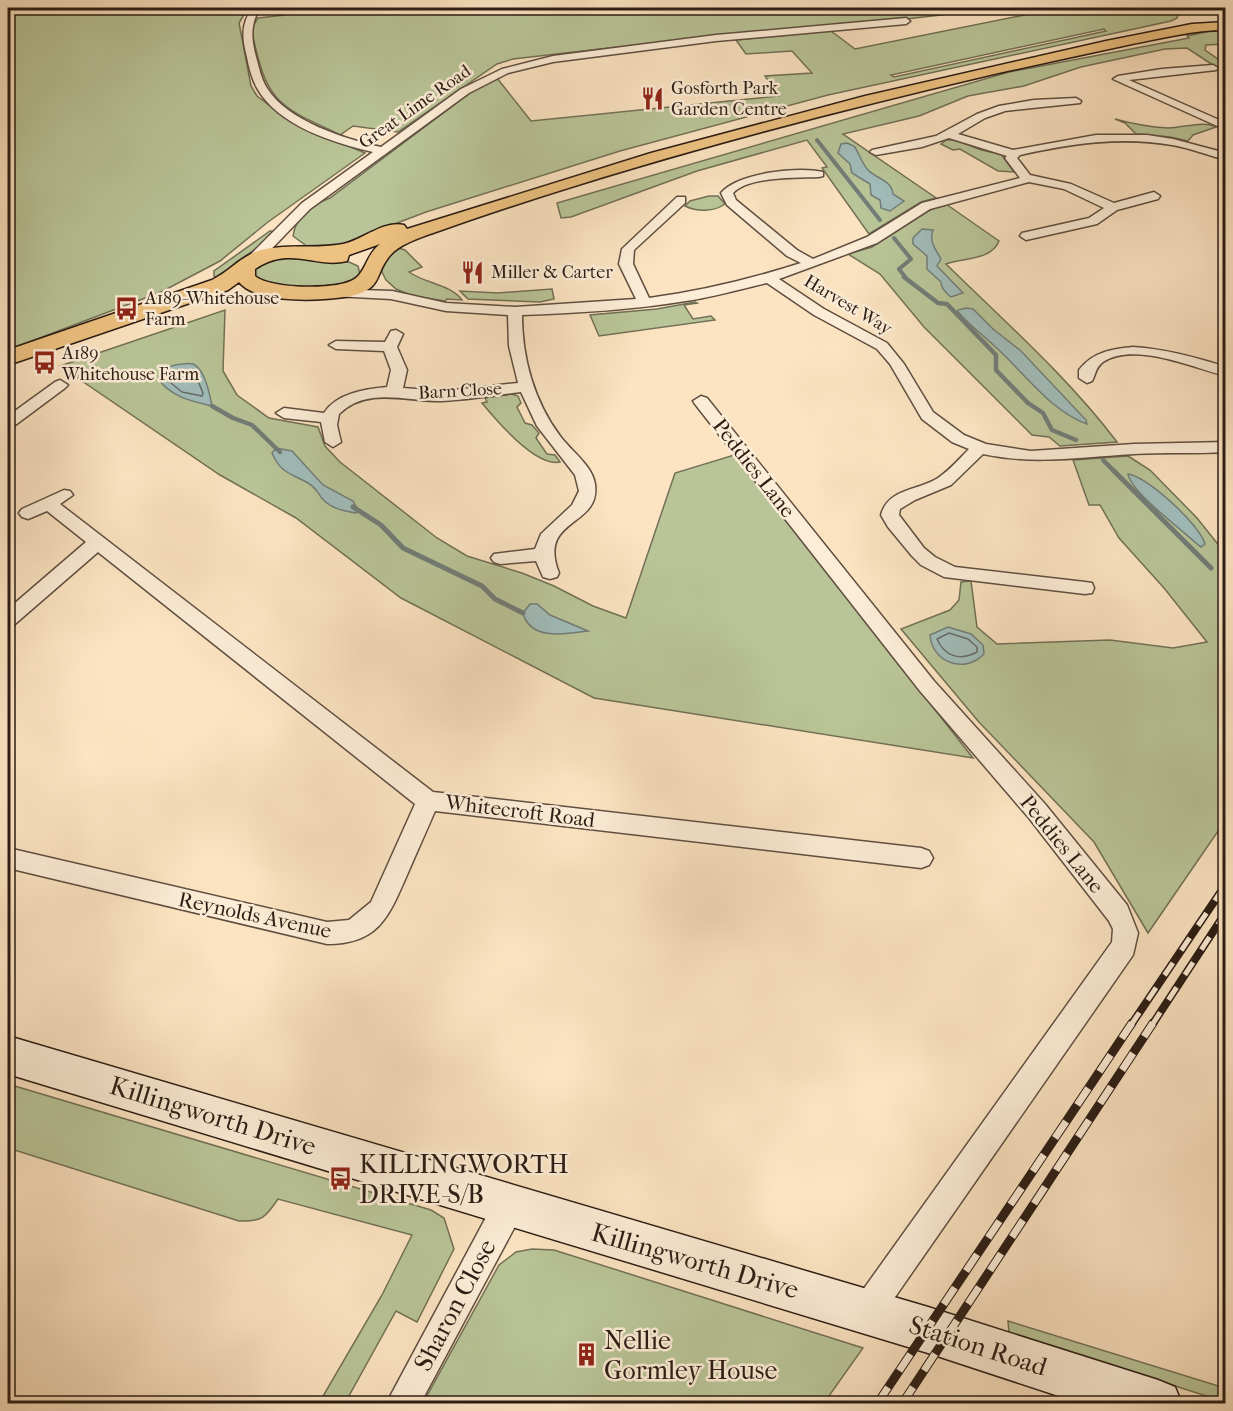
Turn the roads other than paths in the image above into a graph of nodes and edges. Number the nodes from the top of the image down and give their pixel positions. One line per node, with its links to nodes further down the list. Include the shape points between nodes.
1 (256, 8): 10 (street, via 246,33 263,90 273,102 323,132)
2 (906, 21): 10 (street, Great Lime Road, via 716,38 522,65 474,85)
3 (1226, 25): 22 (main road, via 1192,12 1189,19 1180,23 970,68 752,122 439,214 350,249); 25 (main road, via 1191,27 1012,66 706,144 432,227 386,249)
4 (1213, 68): 6 (street, via 1118,79)
5 (1088, 107): 7 (street, via 1077,99 1003,108 984,114)
6 (1226, 129): 9 (street)
7 (949, 135): 11 (street); 12 (street)
8 (864, 145): 11 (street)
9 (1193, 147): 12 (street, via 1100,136); 13 (street)
10 (384, 151): 20 (street, Great Lime Road, via 306,206)
11 (876, 152): 14 (street)
12 (1013, 154): 16 (street, via 1011,158)
13 (1226, 157)
14 (886, 159)
15 (819, 174): 23 (street, via 738,183 729,189 728,198 792,253)
16 (1026, 178): 18 (street, via 1067,186); 23 (street, via 1012,186 926,206 872,240)
17 (1154, 196): 18 (street)
18 (1113, 207): 21 (street, via 1093,221 1040,233)
19 (692, 212): 30 (street, via 677,204 628,249 626,264)
20 (286, 228): 22 (street, via 289,240); 24 (street, Great Lime Road)
21 (1026, 230)
22 (311, 253): 24 (main road, via 276,253); 25 (main road, via 356,261)
23 (812, 264): 26 (street)
24 (247, 265): 28 (main road, via 246,279 255,286); 33 (main road, via 219,285)
25 (371, 271): 27 (main road, via 369,278 357,286); 29 (street)
26 (769, 278): 30 (street); 48 (street, Harvest Way, via 808,306 884,348 927,416)
27 (328, 291): 28 (main road); 29 (street)
28 (290, 292): 35 (main road, via 190,308)
29 (392, 295): 31 (street, via 446,307)
30 (645, 303): 31 (street)
31 (515, 311): 38 (street, Barn Close, via 516,346)
32 (336, 345): 39 (street, Barn Close, via 393,340 399,370)
33 (8, 358)
34 (1071, 364): 36 (street, via 1087,374 1100,359 1128,351 1178,349)
35 (8, 372)
36 (1226, 372)
37 (60, 385): 42 (street)
38 (526, 387): 39 (street, Barn Close, via 448,396); 51 (street, Barn Close, via 536,411 582,474 586,487 580,508 549,537)
39 (394, 392): 44 (street, Barn Close, via 357,397 340,405)
40 (14, 397): 42 (street)
41 (701, 402): 61 (street, Peddies Lane, via 927,686 1036,811 1125,926 1124,947)
42 (34, 403): 45 (street)
43 (284, 413): 44 (street)
44 (330, 417): 46 (street)
45 (8, 423)
46 (333, 442)
47 (1226, 447): 48 (street, Harvest Way, via 1024,456)
48 (978, 449): 54 (street, via 949,478 899,500 890,515 894,523 928,561 951,573 1049,593)
49 (28, 513): 50 (street, Whitecroft Road, via 56,499)
50 (98, 542): 55 (street); 56 (street, Whitecroft Road)
51 (543, 554): 52 (street); 53 (street)
52 (500, 558)
53 (550, 573)
54 (1085, 588)
55 (8, 620)
56 (428, 801): 57 (street, Reynolds Avenue, via 380,909 369,922 342,934); 58 (street, Whitecroft Road)
57 (8, 858)
58 (921, 858)
59 (8, 1055): 60 (main road, Killingworth Drive)
60 (508, 1206): 61 (main road, Killingworth Drive); 62 (street, Sharon Close)
61 (866, 1312): 63 (main road, Station Road)
62 (402, 1404)
63 (1158, 1404)

